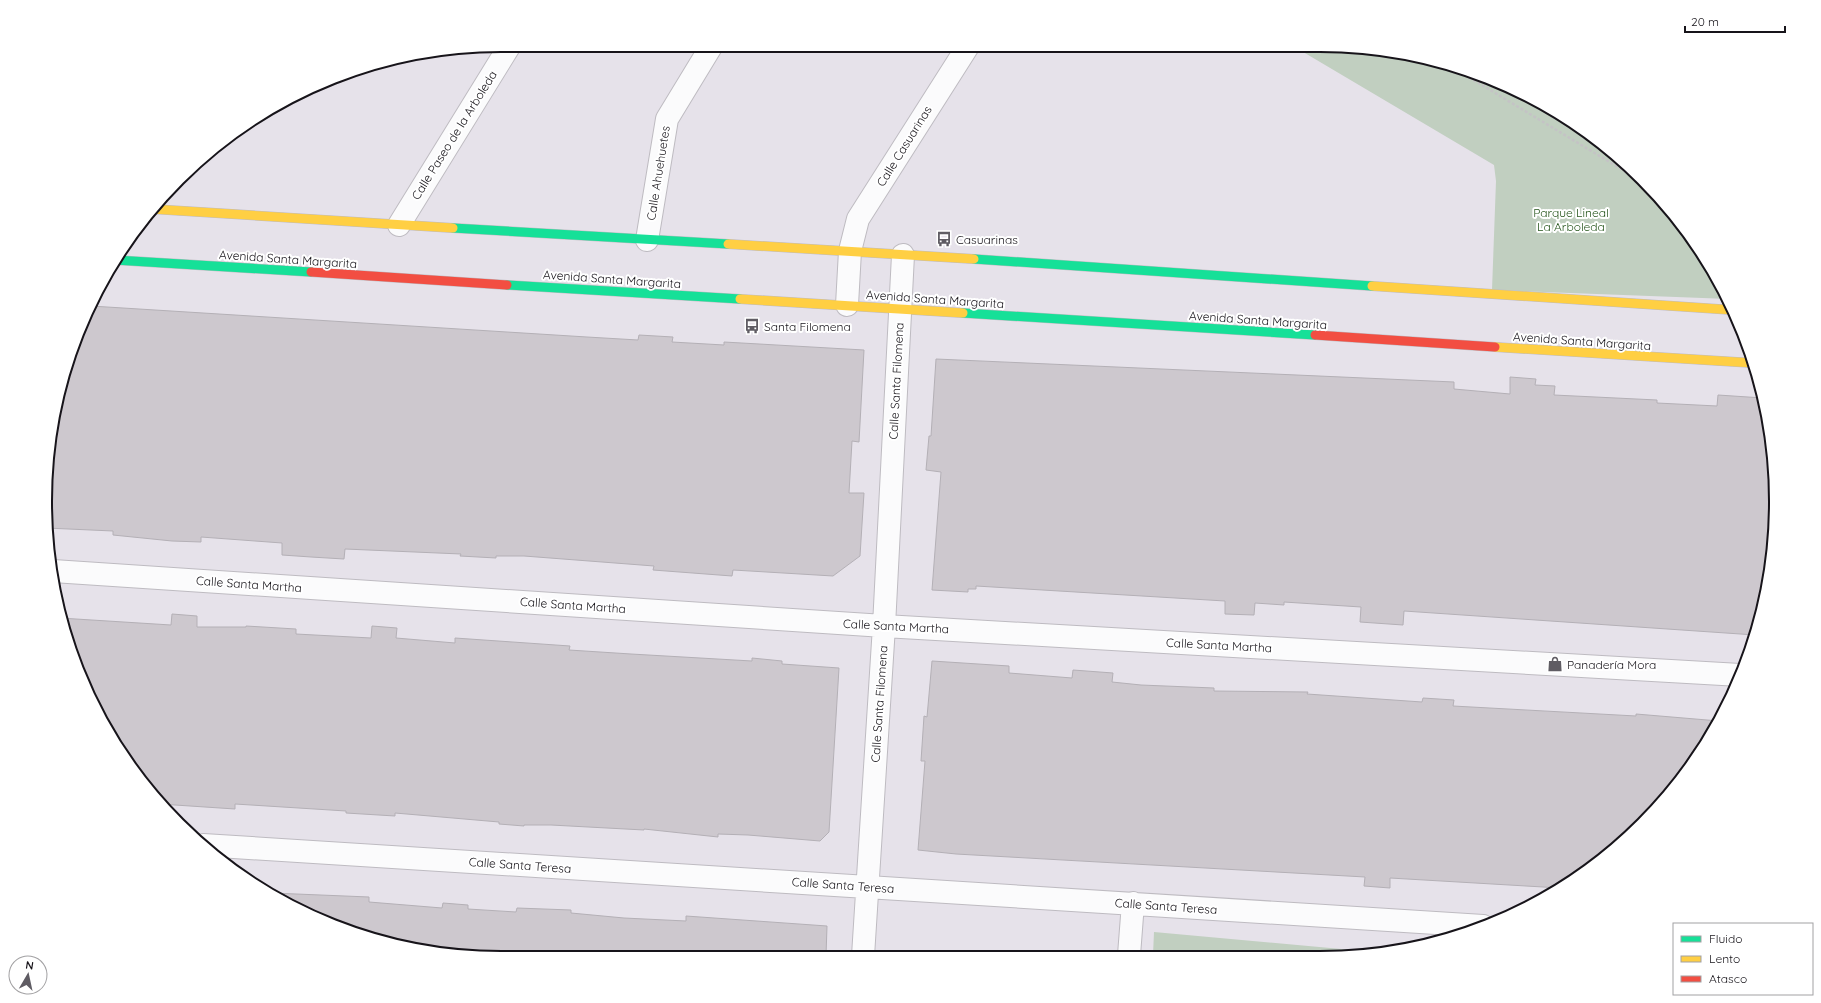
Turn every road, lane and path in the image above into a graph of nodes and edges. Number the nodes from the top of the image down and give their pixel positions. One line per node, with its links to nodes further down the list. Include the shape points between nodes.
1 (506, 52): 7 (street, Calle Paseo de la Arboleda)
2 (708, 52): 8 (street, Calle Ahuehuetes, via 667,119)
3 (964, 52): 9 (street, Calle Casuarinas, via 858,219)
4 (1471, 79): 5 (path)
5 (1622, 169)
6 (163, 206): 7 (main road)
7 (399, 225): 8 (main road)
8 (647, 240): 9 (main road)
9 (850, 251): 10 (main road); 12 (street, Calle Casuarinas)
10 (903, 255): 13 (street, Calle Santa Filomena); 14 (main road)
11 (123, 260): 12 (main road, Avenida Santa Margarita)
12 (847, 305): 13 (main road, Avenida Santa Margarita)
13 (900, 309): 15 (main road, Avenida Santa Margarita); 17 (street, Calle Santa Filomena)
14 (1726, 310)
15 (1747, 363)
16 (58, 571): 17 (street, Calle Santa Martha)
17 (884, 626): 18 (street, Calle Santa Martha); 20 (street, Calle Santa Filomena)
18 (1735, 674)
19 (213, 846): 20 (street, Calle Santa Teresa)
20 (868, 886): 21 (street, Calle Santa Teresa); 23 (street, Calle Santa Filomena)
21 (1133, 903): 22 (street, Calle Santa Teresa); 24 (street)
22 (1469, 925)
23 (863, 951)
24 (1129, 951)

